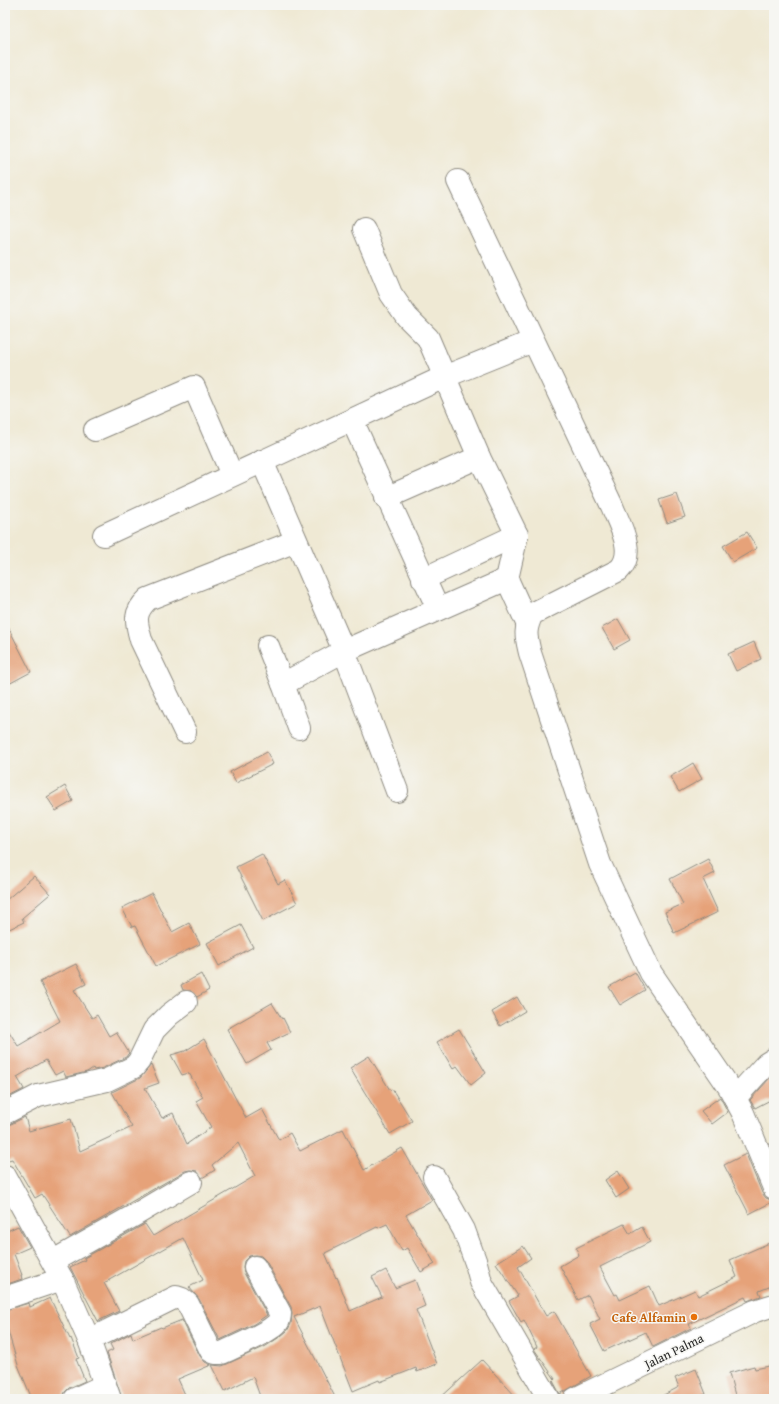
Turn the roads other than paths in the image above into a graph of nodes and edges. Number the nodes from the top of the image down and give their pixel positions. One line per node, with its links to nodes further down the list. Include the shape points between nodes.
1 (458, 181): 3 (street)
2 (364, 229): 4 (street, via 391,294 407,317 428,338)
3 (533, 340): 4 (street); 17 (street, via 612,506 626,545 627,556 619,570 532,614)
4 (444, 377): 5 (street); 7 (street)
5 (352, 420): 8 (street); 10 (street)
6 (95, 430): 9 (street, via 194,387)
7 (479, 457): 10 (street); 12 (street)
8 (262, 461): 9 (street); 13 (street)
9 (232, 475): 11 (street)
10 (386, 498): 14 (street)
11 (104, 535)
12 (516, 535): 14 (street); 15 (street)
13 (296, 541): 19 (street); 22 (street, via 148,599 138,611 137,626 141,640)
14 (423, 579): 16 (street)
15 (507, 579): 16 (street); 17 (street)
16 (438, 609): 19 (street)
17 (527, 623): 26 (street, via 525,635 530,653 600,864 652,973)
18 (268, 646): 20 (street)
19 (344, 651): 20 (street); 23 (street)
20 (283, 684): 21 (street)
21 (300, 728)
22 (185, 732)
23 (397, 791)
24 (186, 1002): 27 (street, via 169,1014 154,1030 134,1067 107,1080 38,1096)
25 (774, 1059): 26 (street, via 766,1064)
26 (735, 1098): 31 (street)
27 (5, 1113)
28 (5, 1176): 33 (street)
29 (434, 1177): 39 (street, via 464,1230 481,1282)
30 (191, 1182): 33 (street, via 135,1215)
31 (774, 1188)
32 (255, 1267): 36 (street, via 280,1313 278,1323 222,1353 211,1351 188,1304 176,1297)
33 (57, 1270): 34 (street); 36 (street)
34 (5, 1298)
35 (774, 1306): 40 (street, Jalan Palma, via 755,1311)
36 (89, 1340): 37 (street)
37 (108, 1392): 38 (street)
38 (75, 1399)
39 (549, 1399)
40 (575, 1399)

